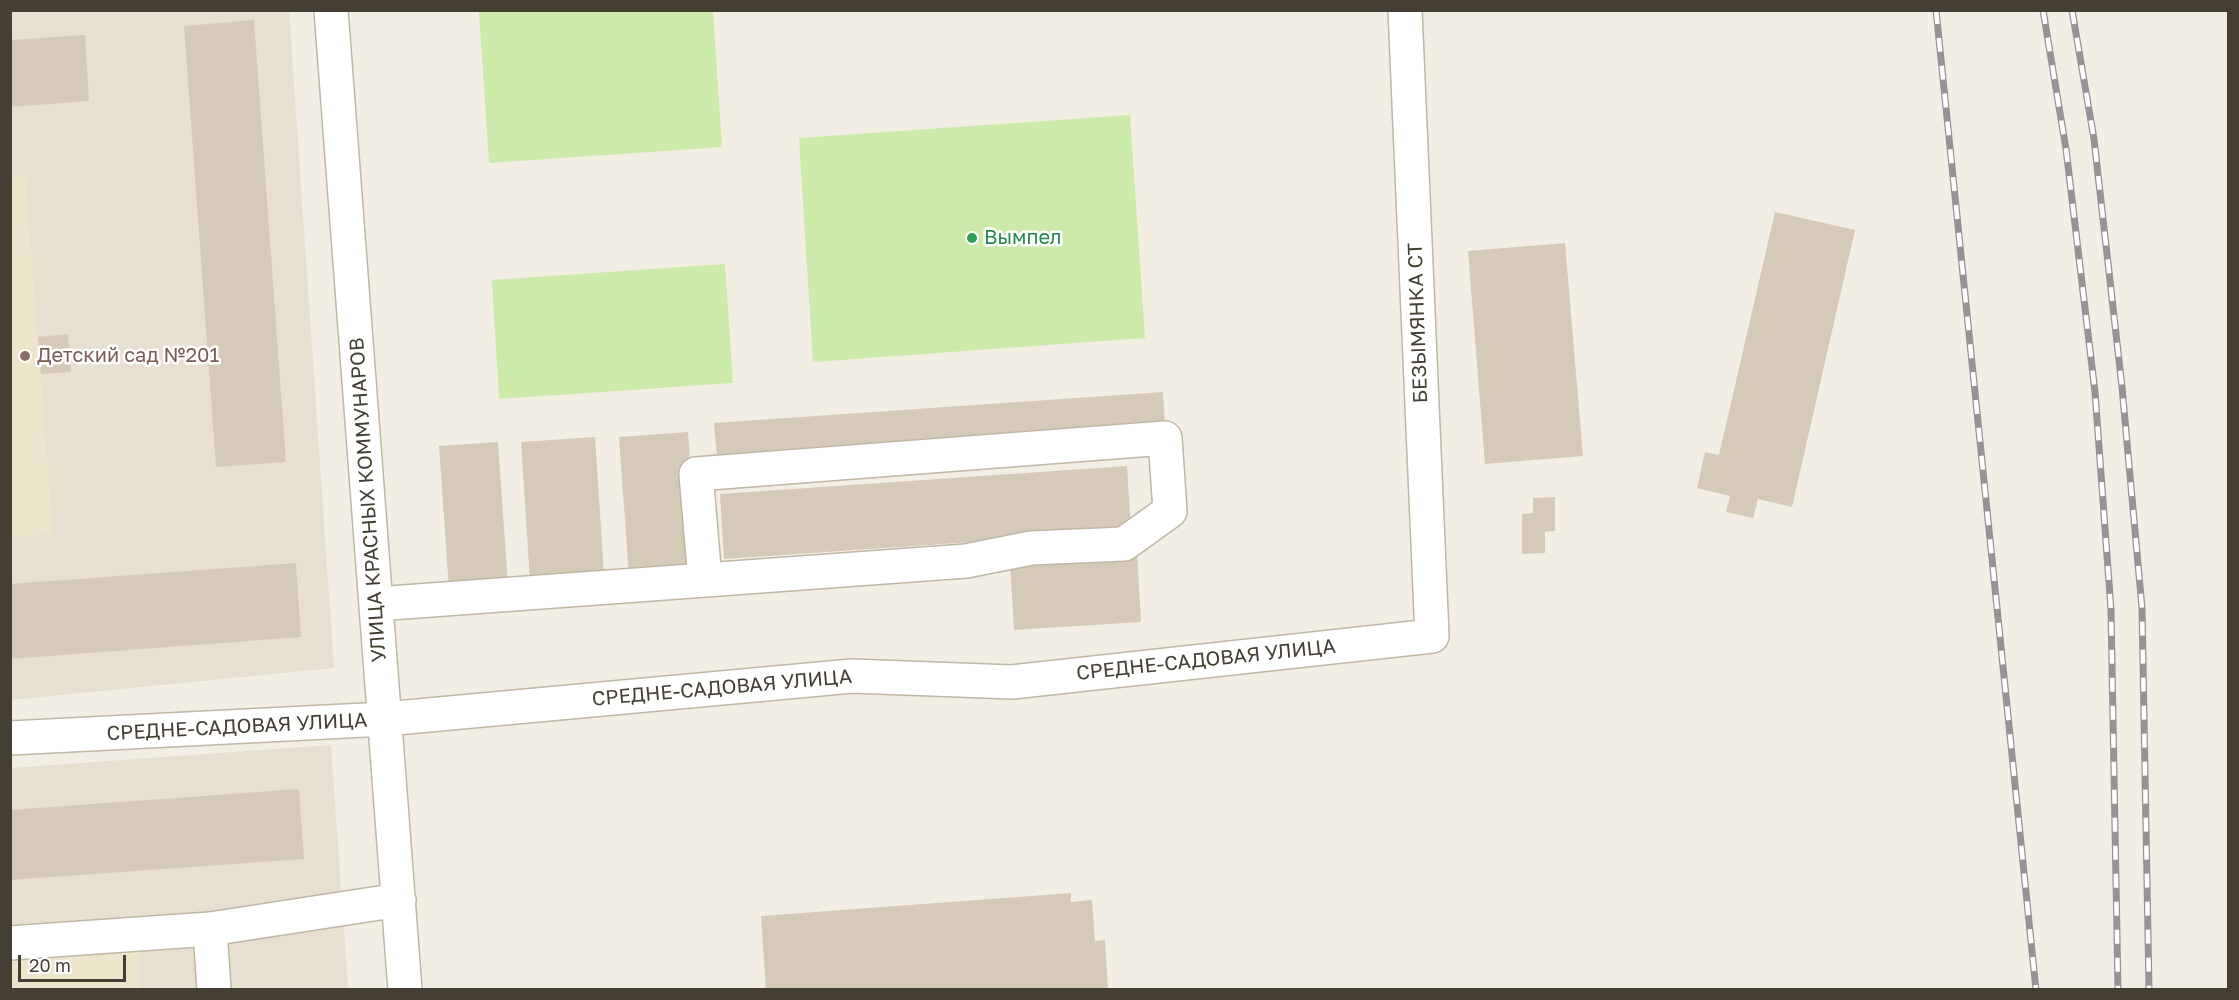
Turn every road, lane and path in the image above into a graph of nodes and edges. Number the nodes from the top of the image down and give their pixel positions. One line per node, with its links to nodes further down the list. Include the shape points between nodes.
1 (331, 10): 4 (street, УЛИЦА КРАСНЫХ КОММУНАРОВ)
2 (1405, 10): 5 (street, БЕЗЫМЯНКА СТ)
3 (705, 580): 3 (street, via 966,561 1031,548 1124,544 1170,511 1165,438 696,474); 4 (street)
4 (376, 604): 6 (street, УЛИЦА КРАСНЫХ КОММУНАРОВ)
5 (1432, 636): 6 (street, СРЕДНЕ-САДОВАЯ УЛИЦА, via 1012,682 852,676)
6 (385, 719): 7 (street, СРЕДНЕ-САДОВАЯ УЛИЦА); 8 (street, УЛИЦА КРАСНЫХ КОММУНАРОВ)
7 (10, 738)
8 (399, 900): 9 (street); 12 (street, УЛИЦА КРАСНЫХ КОММУНАРОВ)
9 (210, 929): 10 (street); 11 (street)
10 (10, 943)
11 (214, 990)
12 (405, 990)

